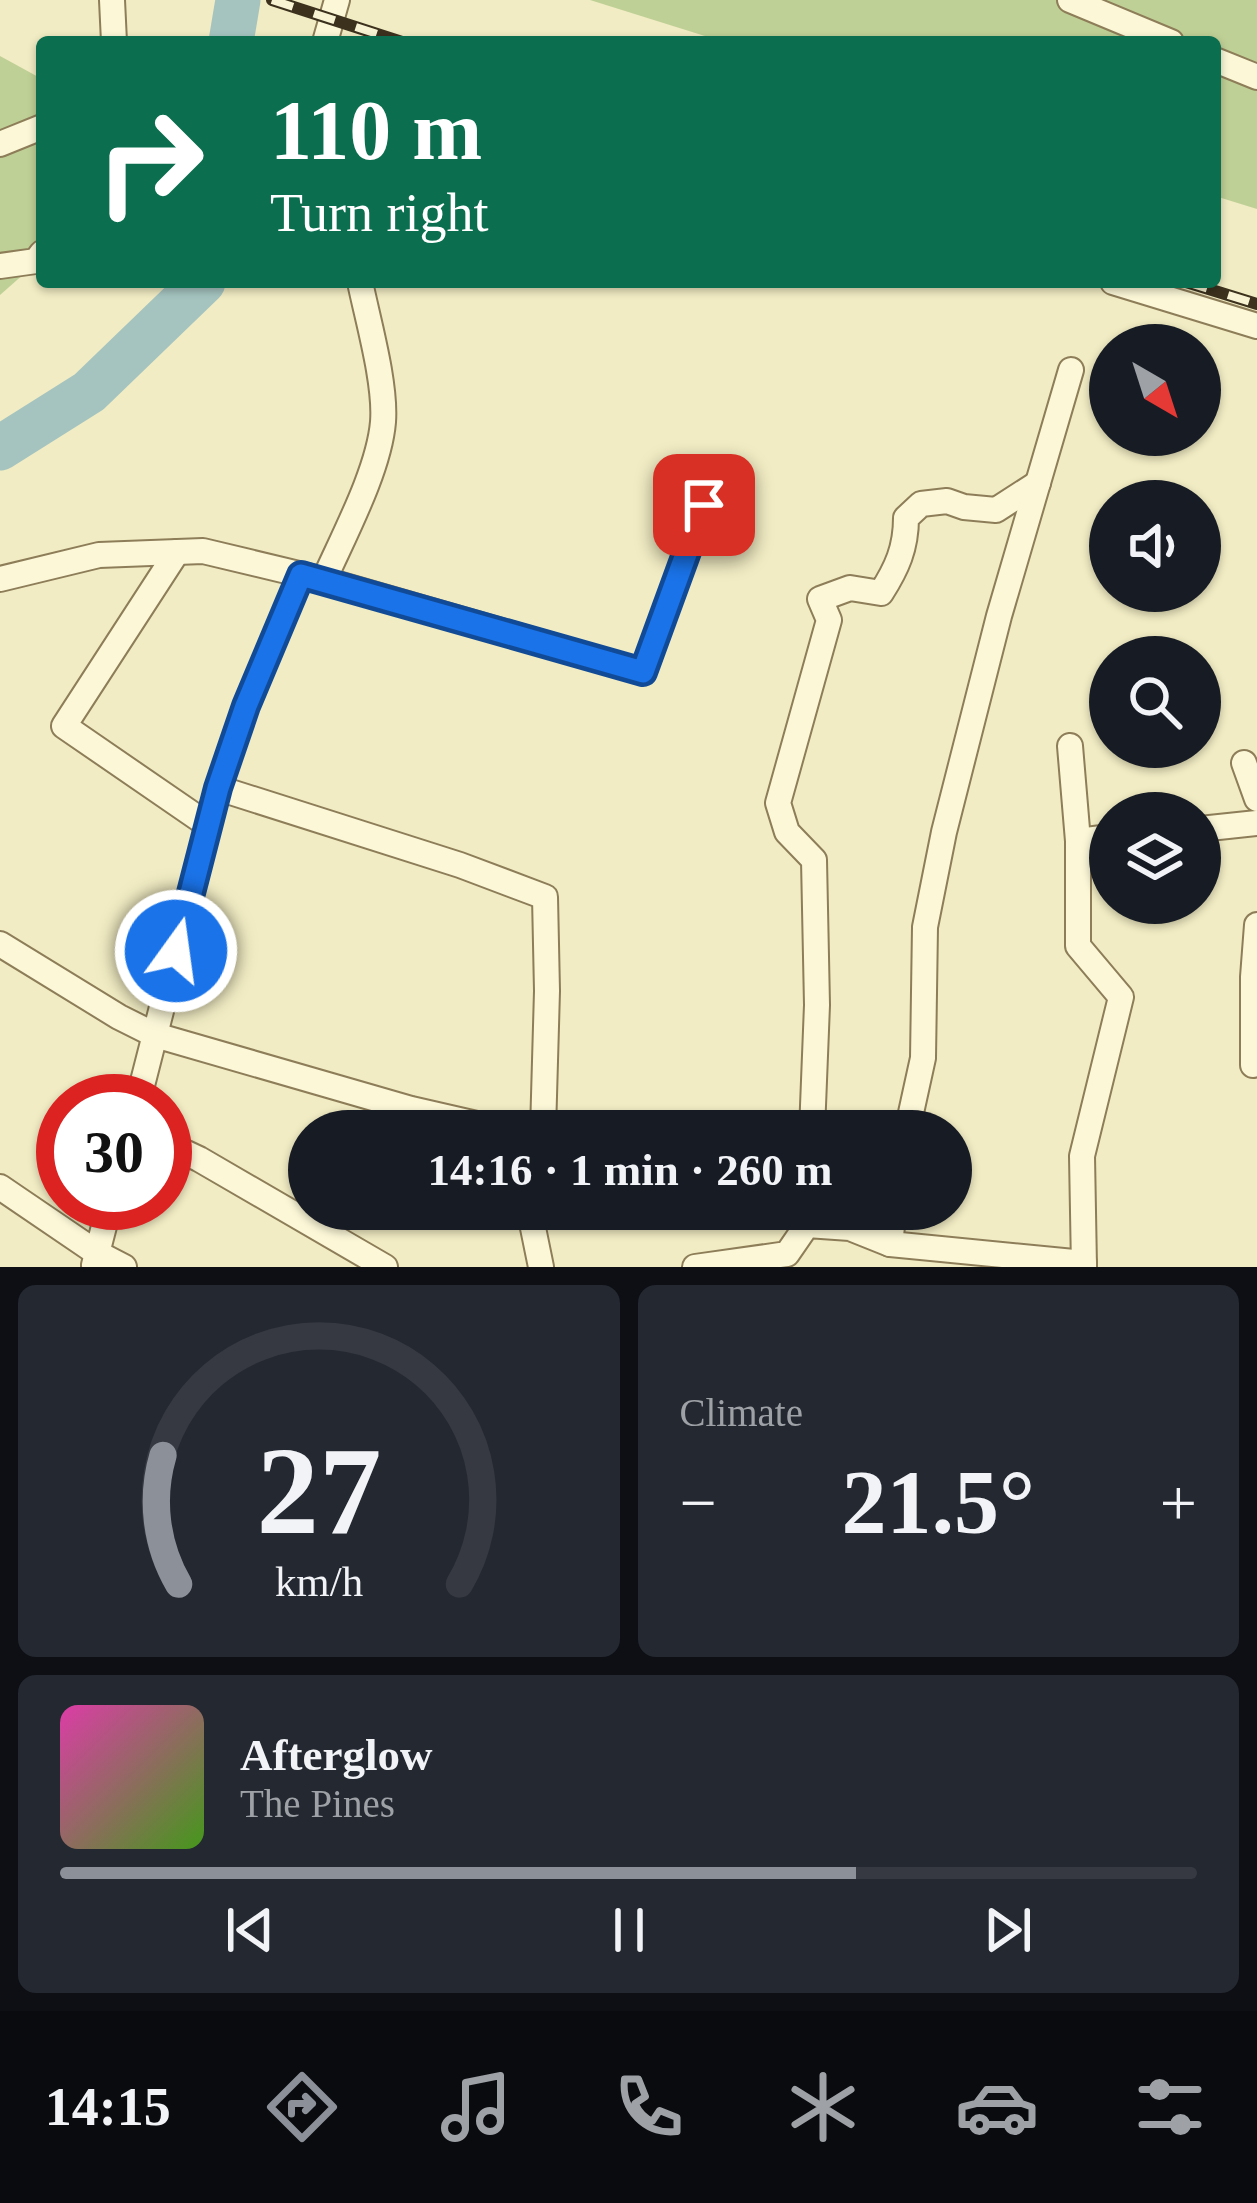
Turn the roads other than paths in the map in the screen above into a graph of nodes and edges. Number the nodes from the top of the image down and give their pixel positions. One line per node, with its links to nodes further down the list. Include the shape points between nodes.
1 (112, 0): 4 (street)
2 (337, 0): 5 (street)
3 (1070, 0): 6 (street)
4 (114, 36)
5 (327, 36)
6 (1157, 36)
7 (1221, 62): 8 (street)
8 (1257, 77)
9 (36, 129): 10 (street)
10 (0, 144)
11 (36, 260): 12 (street)
12 (0, 266)
13 (361, 288): 20 (street, via 383,420 374,464)
14 (1133, 288): 15 (street)
15 (1257, 326)
16 (1071, 370): 17 (street)
17 (1038, 483): 38 (street, via 996,510 921,504 906,518 898,566 881,593 850,588 820,598 829,620 778,803 788,832 814,860); 39 (street, via 940,851)
18 (704, 505): 20 (street, via 643,672)
19 (177, 552): 20 (street); 21 (street, via 99,555); 27 (street, via 64,726)
20 (313, 578): 24 (street, via 246,706)
21 (0, 579)
22 (1070, 746): 30 (street)
23 (1244, 763): 25 (street)
24 (218, 788): 27 (street); 37 (street, via 545,897)
25 (1257, 799)
26 (1257, 824): 28 (street)
27 (208, 825): 33 (street)
28 (1221, 827)
29 (1089, 840): 30 (street)
30 (1078, 841): 50 (street, via 1078,946 1121,997 1082,1156)
31 (1257, 925): 34 (street)
32 (0, 944): 33 (street)
33 (155, 1035): 35 (street); 36 (street)
34 (1253, 1065)
35 (144, 1074)
36 (415, 1110)
37 (544, 1110)
38 (813, 1110)
39 (912, 1110)
40 (192, 1156): 52 (street)
41 (0, 1187): 48 (street)
42 (103, 1230): 48 (street)
43 (533, 1230): 53 (street)
44 (800, 1230): 49 (street, via 787,1253)
45 (855, 1230): 47 (street)
46 (892, 1230): 47 (street)
47 (890, 1244): 50 (street)
48 (95, 1260): 51 (street)
49 (766, 1262): 54 (street)
50 (1084, 1265)
51 (124, 1267)
52 (385, 1267)
53 (541, 1267)
54 (695, 1267)

